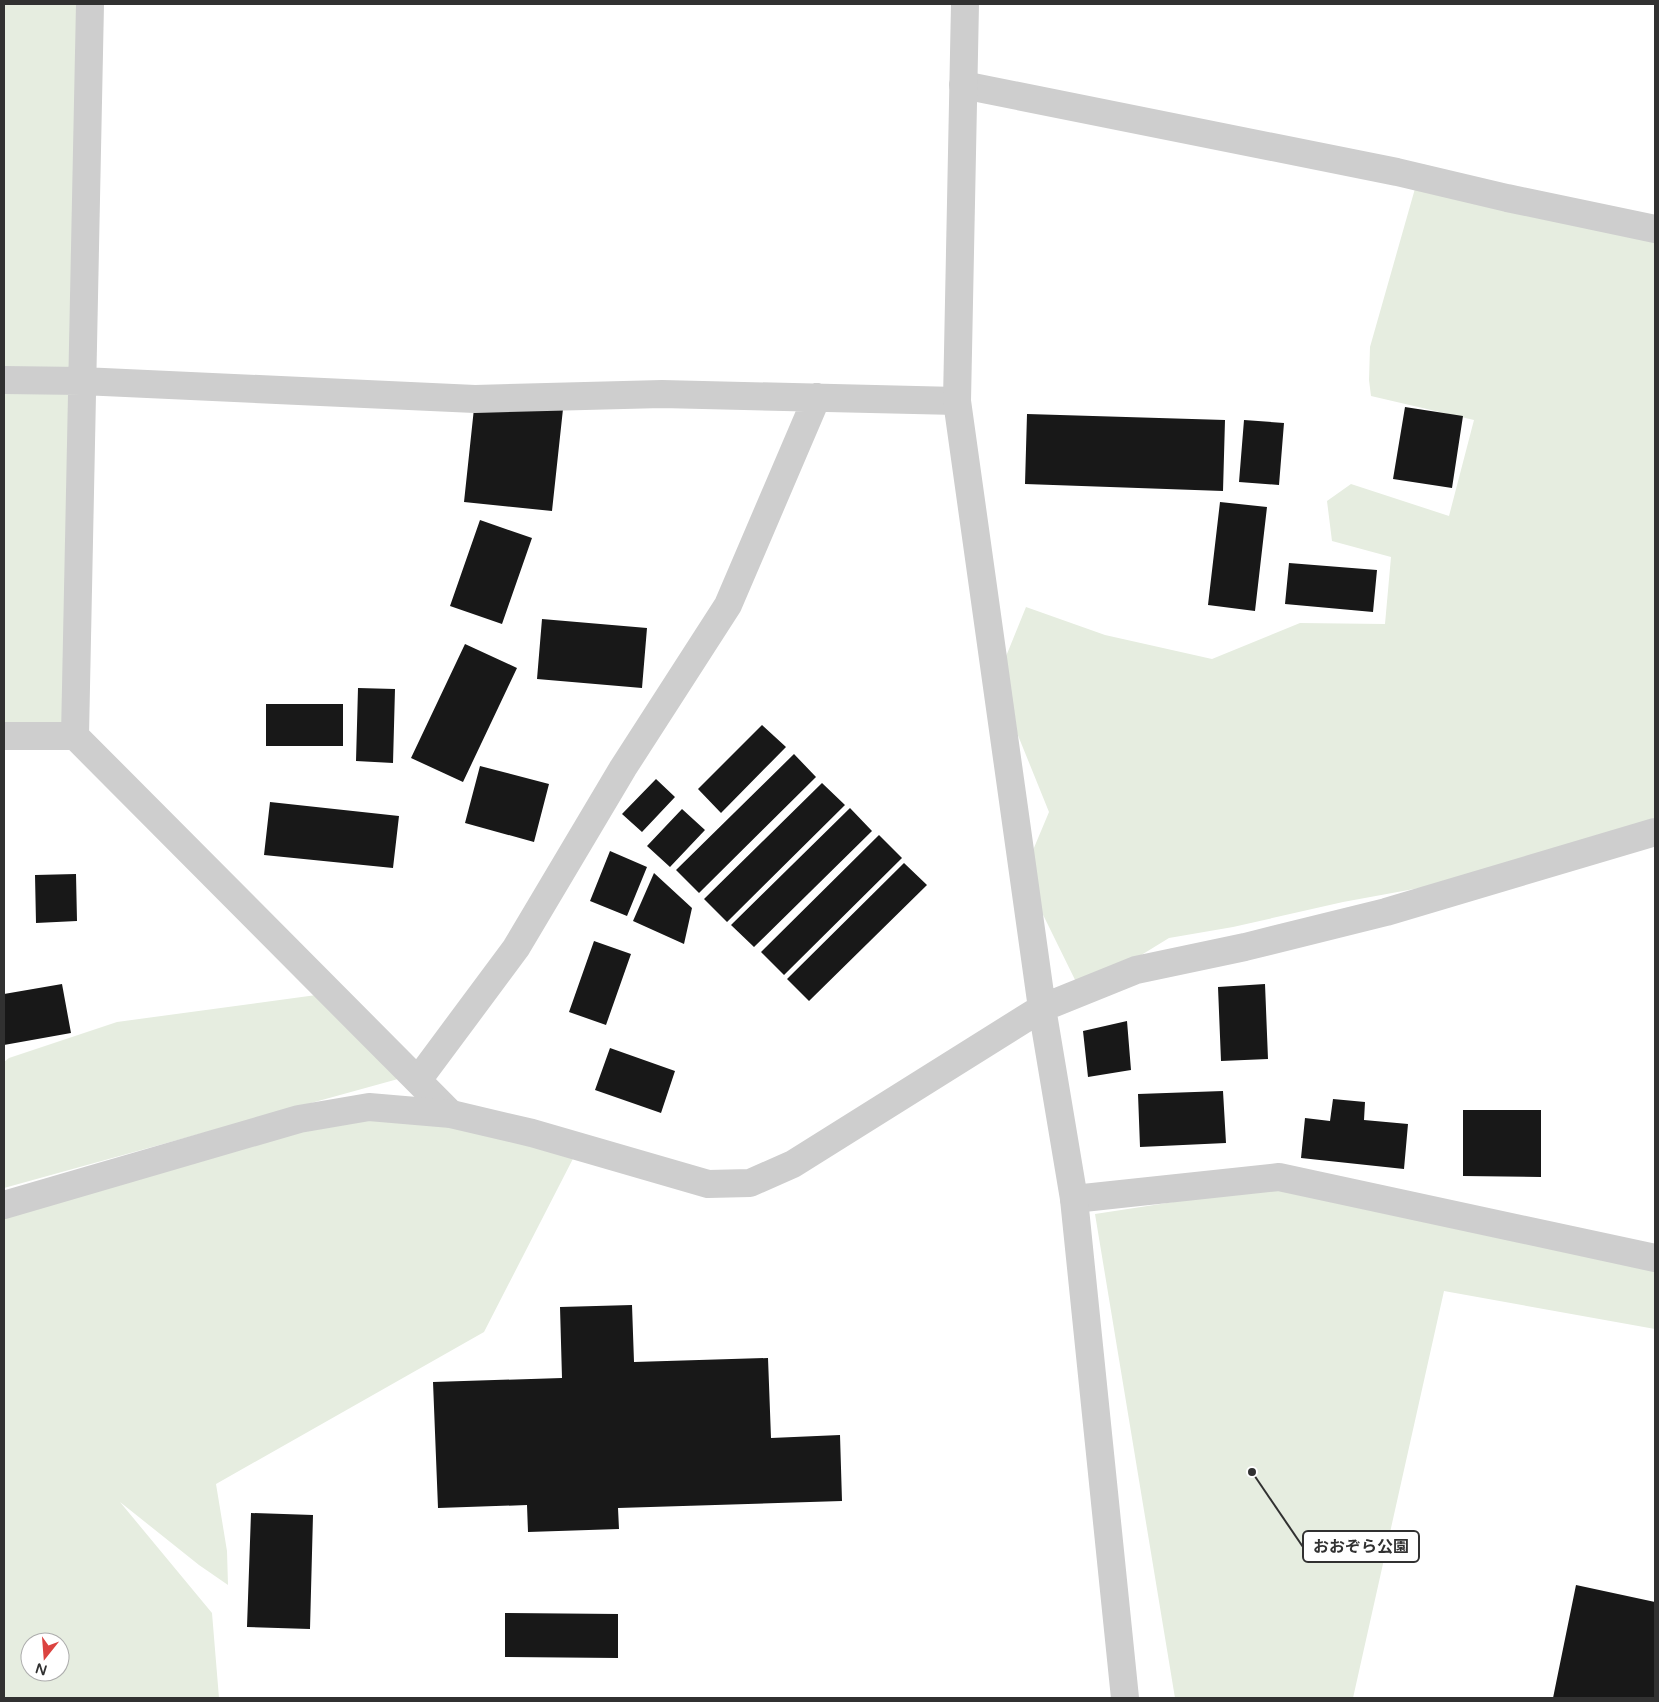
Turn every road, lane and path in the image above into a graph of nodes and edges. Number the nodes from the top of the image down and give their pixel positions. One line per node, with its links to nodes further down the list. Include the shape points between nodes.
1 (90, 4): 6 (street)
2 (965, 4): 3 (street)
3 (963, 85): 4 (street, via 1396,172); 8 (street)
4 (1655, 229)
5 (4, 380): 6 (street)
6 (82, 381): 7 (street, via 475,399 662,394); 10 (street)
7 (817, 397): 8 (street); 13 (street, via 728,605 623,768 516,948)
8 (957, 401): 12 (street)
9 (4, 736): 10 (street)
10 (75, 736): 13 (street)
11 (1655, 832): 12 (street, via 1386,912 1136,970)
12 (1042, 1008): 14 (street, via 793,1164 750,1183 708,1184 532,1133); 15 (street)
13 (418, 1080): 14 (street)
14 (451, 1114): 16 (street, via 369,1107 299,1119)
15 (1074, 1199): 17 (street, via 1279,1176); 18 (street)
16 (4, 1205)
17 (1655, 1258)
18 (1125, 1698)

